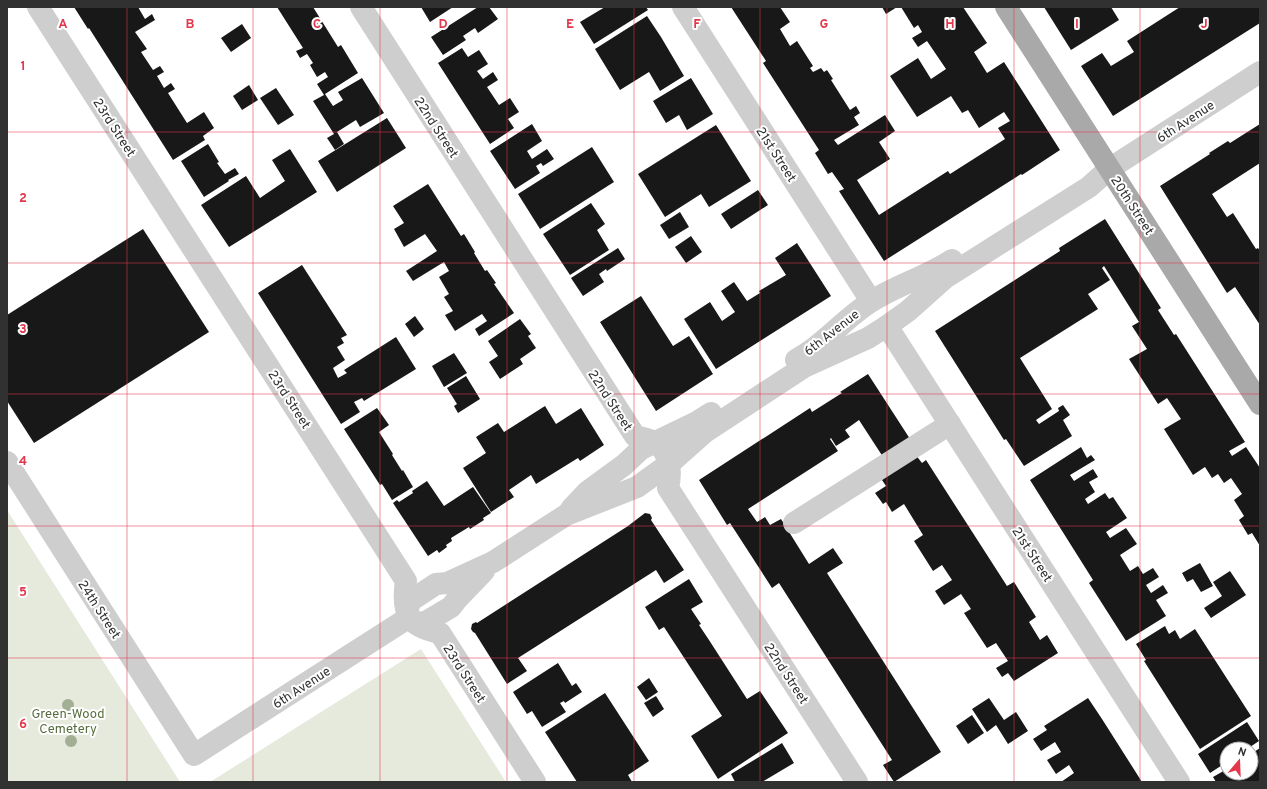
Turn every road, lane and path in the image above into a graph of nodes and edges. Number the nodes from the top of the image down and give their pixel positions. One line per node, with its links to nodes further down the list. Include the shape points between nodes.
1 (38, 7): 16 (street, 23rd Street, via 406,581 404,593)
2 (361, 7): 11 (street, 22nd Street, via 635,436)
3 (683, 7): 7 (street, 21st Street)
4 (1006, 7): 6 (main road, 20th Street)
5 (1260, 72): 6 (street, 6th Avenue)
6 (1109, 169): 7 (street, 6th Avenue, via 1082,177 938,269); 8 (street, 6th Avenue, via 1089,187 945,278); 9 (main road, 20th Street)
7 (871, 301): 11 (street, 6th Avenue, via 814,348 695,423)
8 (887, 326): 10 (street, 21st Street); 13 (street, 6th Avenue, via 868,338 804,367 705,432)
9 (1260, 404)
10 (950, 424): 15 (street); 20 (street, 21st Street)
11 (655, 442): 13 (street, 22nd Street, via 666,452); 14 (street, 6th Avenue, via 641,449 587,492)
12 (7, 462): 17 (street, 24th Street)
13 (669, 464): 14 (street, 6th Avenue, via 637,487); 19 (street, 22nd Street, via 671,478 668,488)
14 (566, 515): 16 (street, 6th Avenue, via 493,562 447,583 436,584 410,601)
15 (794, 522)
16 (408, 618): 17 (street, 6th Avenue); 18 (street, 23rd Street, via 420,628 440,633)
17 (194, 755)
18 (535, 782)
19 (857, 782)
20 (1179, 782)

